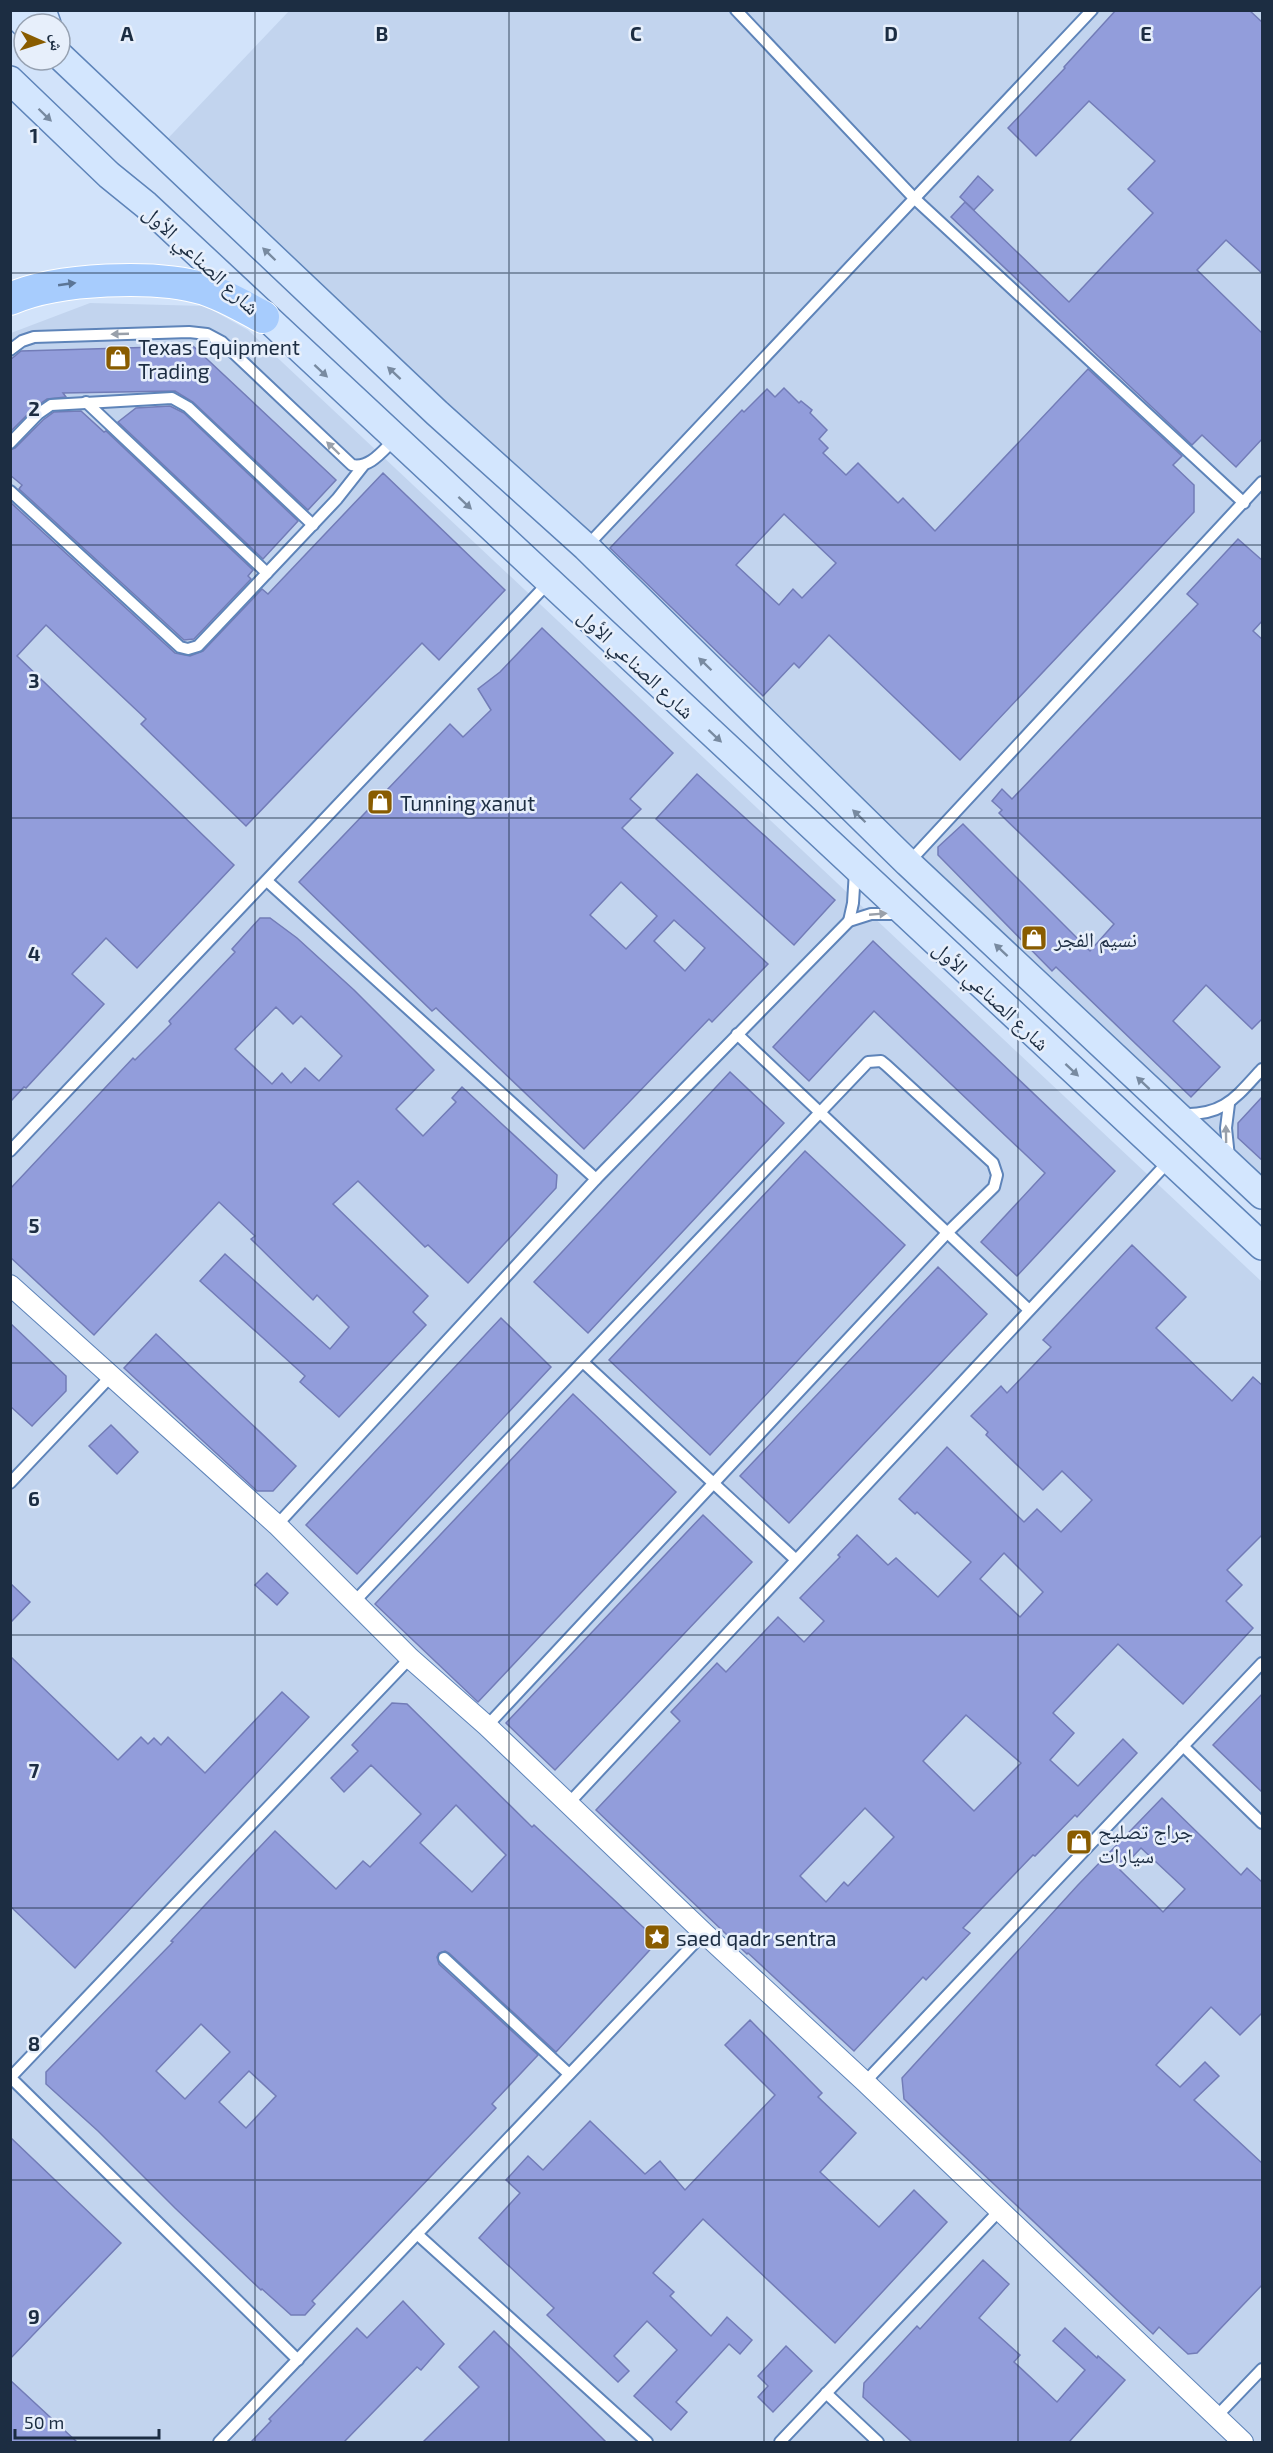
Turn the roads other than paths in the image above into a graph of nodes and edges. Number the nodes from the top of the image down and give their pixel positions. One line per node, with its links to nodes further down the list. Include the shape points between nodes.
1 (736, 10): 5 (lane)
2 (1092, 10): 5 (lane)
3 (72, 67): 17 (main road, شارع الصناعي الأول, one-way to 3, via 437,413)
4 (10, 80): 7 (main road, شارع الصناعي الأول, one-way to 7)
5 (914, 198): 15 (lane); 17 (lane)
6 (10, 298): 7 (main road, one-way to 7, via 70,282 165,282 220,294)
7 (263, 317): 10 (main road, شارع الصناعي الأول, one-way to 10)
8 (10, 350): 12 (lane, one-way to 8, via 348,462 222,342 207,334 34,338)
9 (86, 402): 11 (lane, via 44,408); 16 (lane, via 166,398 183,403); 18 (lane)
10 (395, 439): 12 (lane); 19 (main road, شارع الصناعي الأول, one-way to 19)
11 (10, 443)
12 (363, 466): 16 (lane)
13 (1263, 482): 15 (lane)
14 (10, 491): 18 (lane, via 184,649 198,646)
15 (1244, 502): 20 (lane)
16 (313, 525): 18 (lane)
17 (586, 547): 20 (main road, شارع الصناعي الأول, one-way to 17)
18 (267, 573)
19 (549, 582): 21 (main road, شارع الصناعي الأول, one-way to 21); 22 (lane)
20 (908, 863): 29 (main road, شارع الصناعي الأول, one-way to 20)
21 (854, 866): 23 (main road, شارع الصناعي الأول); 24 (lane)
22 (267, 880): 30 (lane); 33 (lane)
23 (908, 916): 24 (lane, one-way to 23, via 878,913); 31 (main road, شارع الصناعي الأول, one-way to 31)
24 (849, 921): 25 (lane)
25 (737, 1034): 28 (lane); 33 (lane)
26 (1263, 1069): 27 (lane)
27 (1229, 1104): 29 (lane, via 1198,1114); 32 (lane, one-way to 27, via 1226,1128)
28 (820, 1113): 35 (lane); 35 (lane, via 868,1062 881,1061 993,1163 997,1175 994,1187); 39 (lane)
29 (1176, 1114): 32 (main road, شارع الصناعي الأول)
30 (10, 1151)
31 (1169, 1161): 36 (main road, شارع الصناعي الأول); 38 (lane)
32 (1231, 1165): 34 (main road, شارع الصناعي الأول)
33 (596, 1179): 43 (lane)
34 (1263, 1195)
35 (947, 1233): 38 (lane); 42 (lane)
36 (1263, 1246)
37 (10, 1285): 40 (street)
38 (1029, 1310): 44 (lane)
39 (583, 1362): 42 (lane); 45 (lane)
40 (112, 1375): 41 (lane); 43 (street)
41 (10, 1483)
42 (714, 1483): 44 (lane); 48 (lane)
43 (276, 1525): 45 (street)
44 (795, 1559): 50 (lane)
45 (354, 1602): 46 (street)
46 (410, 1658): 48 (street); 55 (lane)
47 (1263, 1663): 49 (lane)
48 (487, 1726): 50 (street)
49 (1183, 1746): 51 (lane); 56 (lane)
50 (569, 1803): 52 (street)
51 (1263, 1823)
52 (704, 1934): 54 (lane); 56 (street)
53 (444, 1958): 54 (lane)
54 (569, 2074): 58 (lane)
55 (11, 2078): 59 (lane)
56 (865, 2082): 57 (street)
57 (999, 2211): 61 (lane); 62 (street)
58 (417, 2234): 59 (lane); 64 (lane)
59 (298, 2360): 63 (lane)
60 (1263, 2370): 62 (lane)
61 (826, 2393): 65 (lane); 66 (lane)
62 (1216, 2417): 67 (street)
63 (219, 2442)
64 (647, 2442)
65 (780, 2442)
66 (878, 2442)
67 (1243, 2442)

